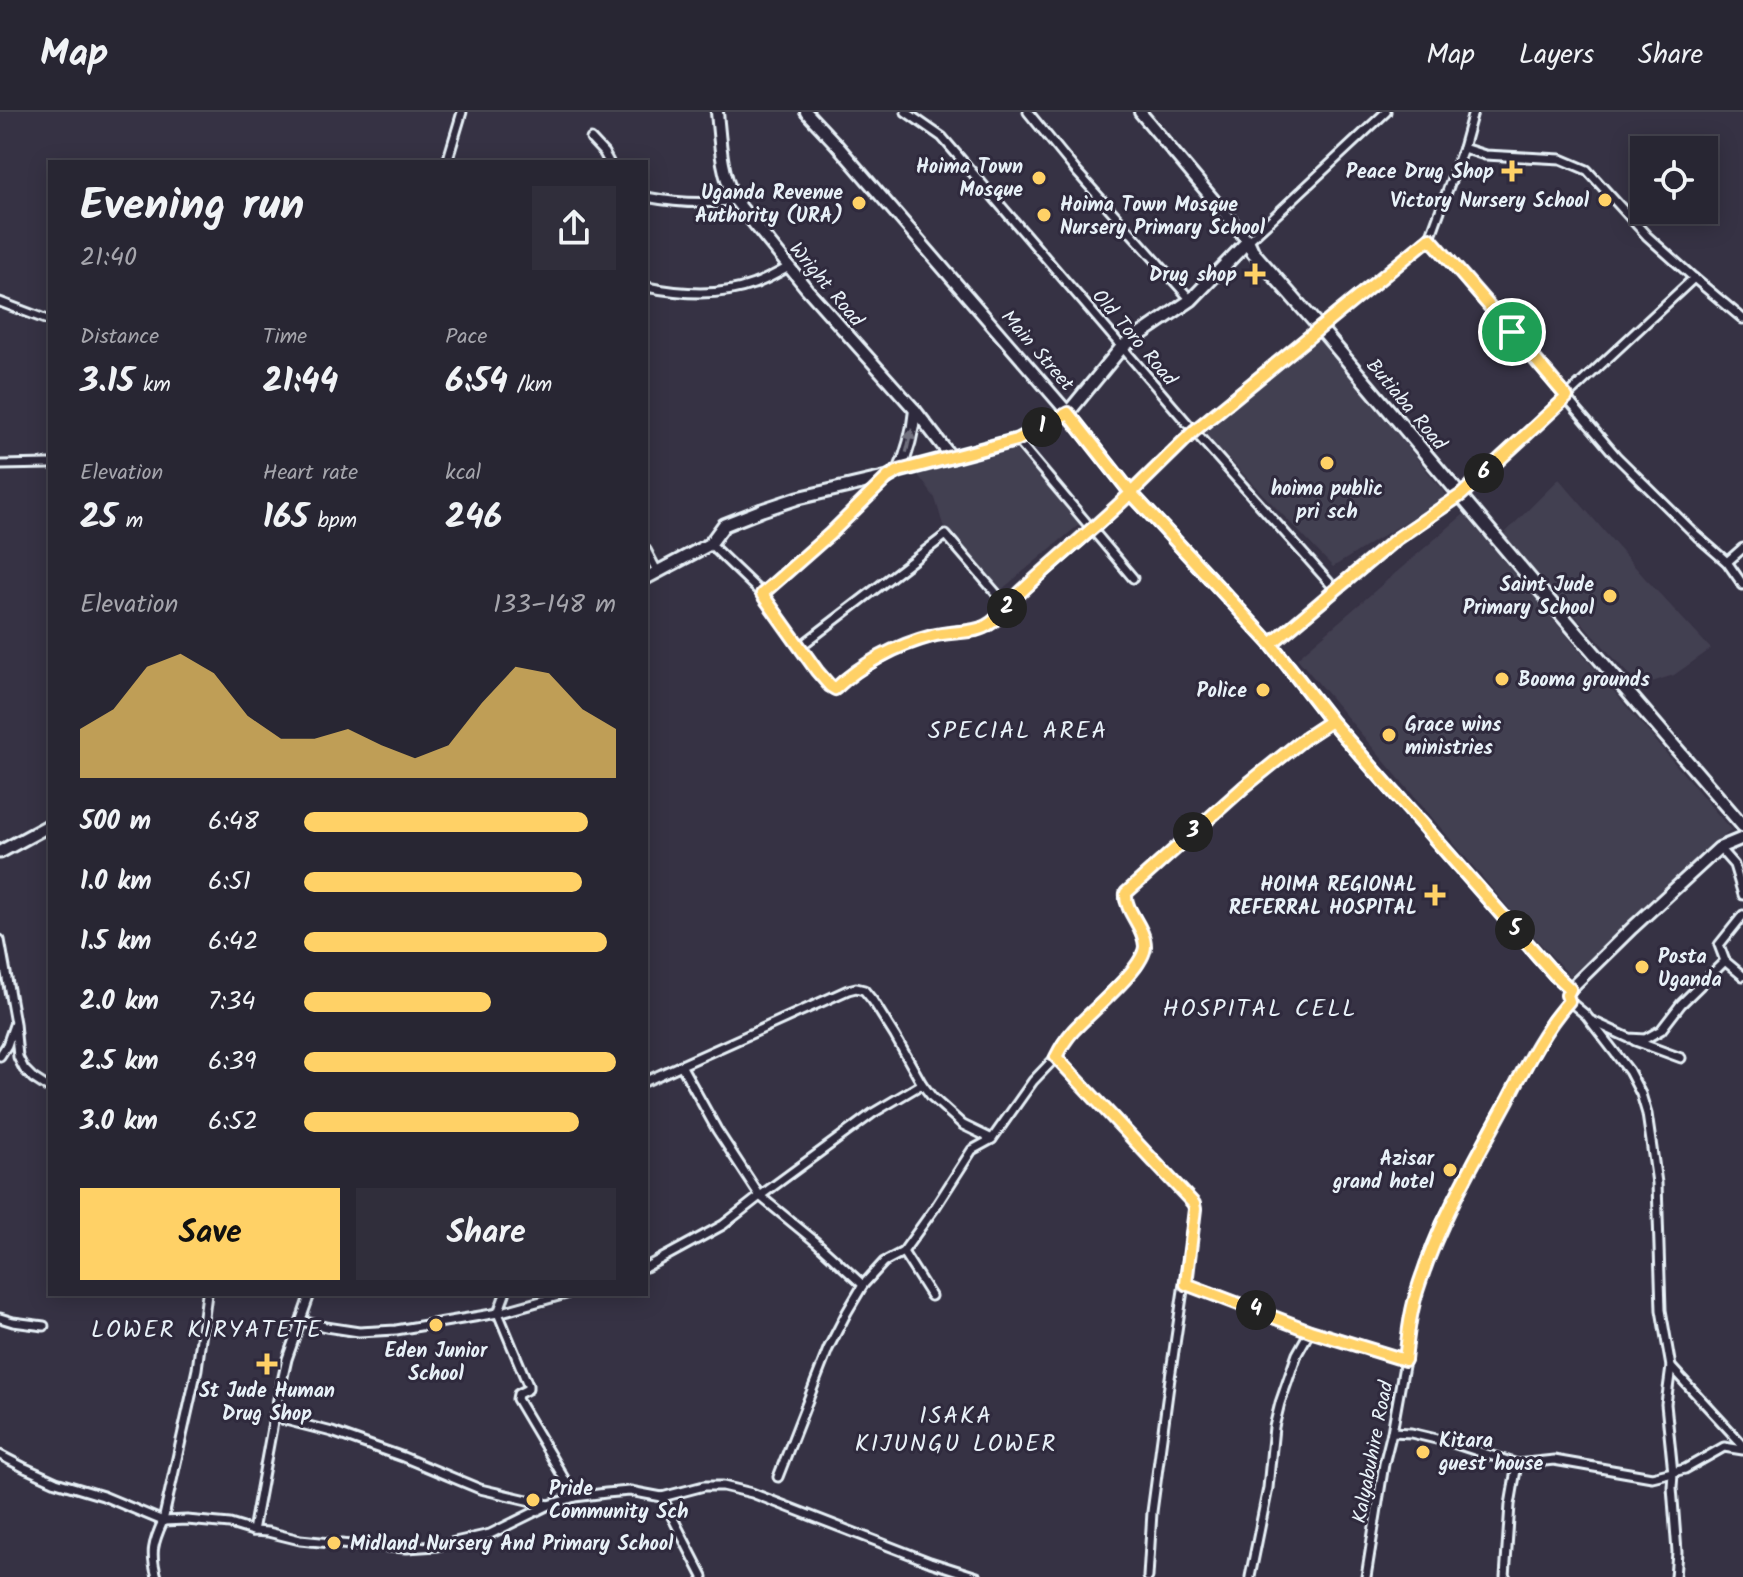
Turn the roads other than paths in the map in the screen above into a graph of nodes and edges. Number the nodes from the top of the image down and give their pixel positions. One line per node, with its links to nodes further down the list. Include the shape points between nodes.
1 (462, 112): 13 (street)
2 (717, 112): 16 (street, Wright Road, via 725,173)
3 (806, 112): 30 (street, Main Street)
4 (906, 112): 10 (street, Old Toro Road)
5 (925, 112): 10 (street)
6 (1028, 112): 22 (street)
7 (1140, 112): 18 (street, Butiaba Road)
8 (1386, 112): 18 (street)
9 (1473, 112): 12 (street)
10 (920, 121): 27 (street, Old Toro Road, via 942,137)
11 (591, 139): 14 (street)
12 (1463, 148): 17 (street); 20 (street, via 1485,155 1561,159 1587,170)
13 (448, 160)
14 (608, 160)
15 (648, 197): 16 (street, via 691,204)
16 (735, 200): 19 (street, Wright Road)
17 (1430, 238): 26 (street); 28 (street)
18 (1248, 241): 22 (main road); 26 (main road, Butiaba Road)
19 (789, 267): 21 (street, via 726,292); 29 (street, Wright Road)
20 (1694, 278): 24 (street); 28 (street)
21 (648, 287)
22 (1191, 300): 27 (main road)
23 (0, 302): 25 (street)
24 (1743, 319)
25 (48, 320)
26 (1319, 327): 31 (street); 38 (main road, Butiaba Road)
27 (1122, 347): 30 (main road); 31 (street, Old Toro Road)
28 (1567, 397): 38 (street); 43 (street, via 1616,456)
29 (915, 410): 33 (street, Wright Road); 36 (street, one-way to 29, via 906,457)
30 (1068, 413): 32 (main road); 37 (street, Main Street)
31 (1194, 431): 37 (street); 48 (street, Old Toro Road)
32 (1017, 440): 33 (main road); 39 (street)
33 (952, 458): 36 (main road)
34 (48, 464): 35 (street)
35 (0, 465)
36 (894, 474): 40 (main road, via 762,510 724,525); 49 (street)
37 (1131, 493): 39 (street); 51 (street, Main Street)
38 (1461, 495): 48 (street); 55 (main road, Butiaba Road)
39 (1093, 530): 46 (street); 50 (street)
40 (710, 544): 44 (main road); 49 (street)
41 (1743, 548): 43 (street)
42 (648, 554): 44 (street)
43 (1727, 562): 47 (street)
44 (657, 571): 45 (main road)
45 (648, 577)
46 (1133, 578)
47 (1743, 585)
48 (1335, 589): 51 (street)
49 (762, 594): 52 (street)
50 (1008, 607): 52 (street, via 976,631 932,636 894,650 835,689); 52 (street, via 946,535)
51 (1271, 644): 53 (street, Main Street)
52 (801, 646)
53 (1331, 721): 64 (street, Main Street); 69 (street, via 1244,787 1126,893 1145,947 1137,966 1073,1031)
54 (48, 826): 58 (main road)
55 (1743, 826)
56 (1743, 838): 57 (street)
57 (1719, 848): 59 (street, via 1734,865); 64 (street, via 1632,928)
58 (0, 852)
59 (1743, 895)
60 (1743, 915): 62 (street, via 1719,945)
61 (0, 940): 66 (street)
62 (1725, 961): 63 (street); 67 (street, via 1661,1030 1645,1039)
63 (1743, 976)
64 (1570, 995): 65 (street); 91 (street, Kalyabuhire Road, via 1441,1224 1419,1283)
65 (1590, 1020): 67 (street); 92 (street, via 1629,1071 1647,1114 1657,1183 1661,1310)
66 (15, 1023): 68 (street); 74 (street, via 24,1069)
67 (1629, 1038): 70 (street)
68 (0, 1056)
69 (1056, 1057): 75 (street); 79 (street, via 1194,1204)
70 (1681, 1058)
71 (681, 1065): 72 (street); 73 (street, via 856,988 873,1001); 76 (street)
72 (648, 1080)
73 (922, 1084): 75 (street, via 963,1125); 76 (street, via 873,1113)
74 (48, 1088)
75 (992, 1139): 77 (street, via 972,1150)
76 (760, 1196): 78 (street, via 723,1225); 80 (street)
77 (903, 1252): 80 (street, via 884,1262); 85 (street)
78 (648, 1266)
79 (1186, 1284): 90 (street); 108 (street, via 1152,1512)
80 (863, 1285): 99 (street, via 828,1349)
81 (207, 1296): 103 (street, via 197,1369)
82 (309, 1296): 88 (street)
83 (504, 1296): 86 (street)
84 (559, 1296): 86 (street)
85 (931, 1296)
86 (498, 1313): 88 (street, via 359,1332); 100 (street, via 528,1382 517,1399)
87 (0, 1318): 89 (street)
88 (302, 1321): 93 (street)
89 (44, 1326)
90 (1310, 1331): 91 (street); 109 (street, via 1297,1354 1274,1427)
91 (1405, 1360): 94 (street, Kalyabuhire Road)
92 (1671, 1367): 95 (street); 98 (street, via 1666,1404)
93 (274, 1417): 102 (street, via 332,1432 480,1489); 104 (street)
94 (1392, 1432): 97 (street, via 1453,1443); 110 (street, Kalyabuhire Road)
95 (1743, 1448): 98 (street, via 1724,1447)
96 (0, 1455): 103 (street, via 56,1482)
97 (1517, 1464): 98 (street, via 1554,1460 1639,1476); 111 (street)
98 (1673, 1473): 112 (street)
99 (778, 1477)
100 (575, 1497): 101 (street, via 630,1491); 102 (street)
101 (662, 1497): 106 (street); 107 (street, via 704,1486 752,1493)
102 (549, 1505): 104 (street, via 490,1534 437,1546 351,1545)
103 (163, 1521): 104 (street, via 230,1524); 105 (street, via 153,1542)
104 (253, 1531)
105 (157, 1577)
106 (703, 1577)
107 (977, 1577)
108 (1148, 1577)
109 (1250, 1577)
110 (1366, 1577)
111 (1505, 1577)
112 (1675, 1577)

